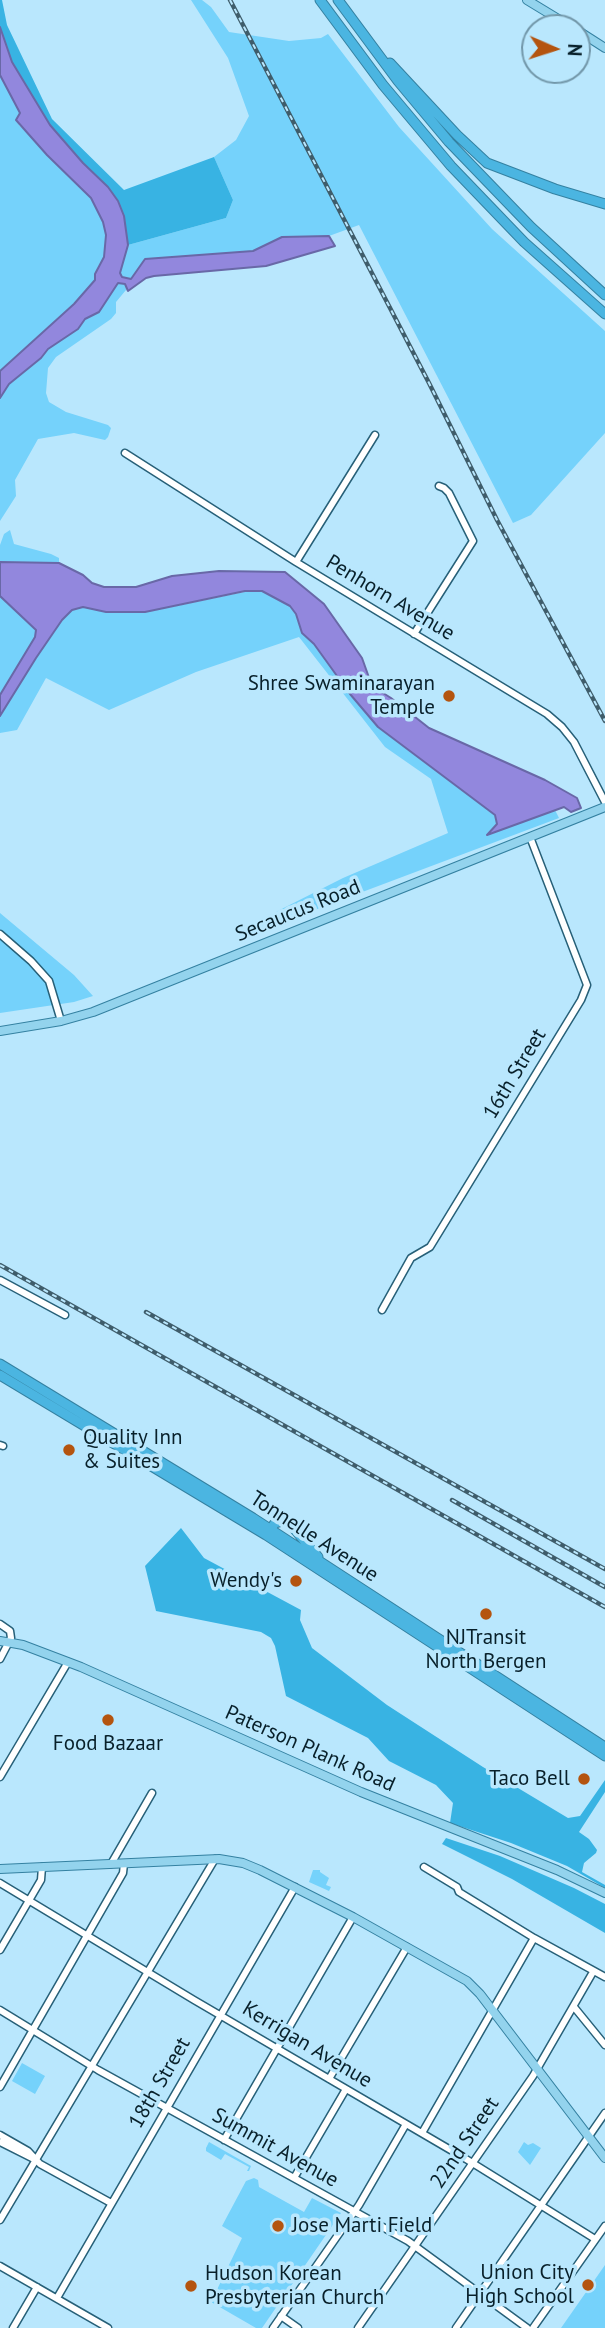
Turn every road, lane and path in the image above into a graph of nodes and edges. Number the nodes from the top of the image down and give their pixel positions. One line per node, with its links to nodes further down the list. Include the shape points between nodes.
1 (320, 0): 8 (highway, via 442,156 534,251)
2 (338, 0): 5 (highway)
3 (527, 0): 4 (main road)
4 (550, 14)
5 (366, 39): 6 (highway, via 483,160); 7 (highway, via 475,170)
6 (605, 204)
7 (605, 295)
8 (605, 314)
9 (375, 435): 12 (street)
10 (125, 453): 12 (street, Penhorn Avenue)
11 (439, 486): 13 (street, via 449,493 473,541)
12 (296, 562): 13 (street, Penhorn Avenue)
13 (414, 634): 14 (street, Penhorn Avenue, via 555,720 574,742)
14 (605, 805): 15 (main road, Secaucus Road)
15 (530, 837): 17 (main road, Secaucus Road); 20 (street, 16th Street, via 587,985 430,1247 411,1258)
16 (0, 934): 17 (street, via 49,981)
17 (61, 1021): 18 (main road, Secaucus Road)
18 (0, 1031)
19 (0, 1280): 21 (street)
20 (382, 1310)
21 (65, 1315)
22 (0, 1364): 24 (highway, Tonnelle Avenue)
23 (0, 1375): 24 (highway, Tonnelle Avenue)
24 (268, 1532): 25 (highway, Tonnelle Avenue); 25 (highway, via 278,1520 287,1520); 32 (highway, Tonnelle Avenue)
25 (323, 1563): 31 (highway, Tonnelle Avenue)
26 (0, 1624): 28 (street, via 10,1631)
27 (0, 1641): 28 (main road, Paterson Plank Road)
28 (10, 1642): 29 (street); 30 (main road, Paterson Plank Road)
29 (0, 1659)
30 (68, 1662): 33 (street); 43 (main road, Paterson Plank Road)
31 (605, 1747)
32 (605, 1755)
33 (0, 1777)
34 (152, 1793): 36 (street)
35 (215, 1859): 37 (main road); 42 (main road, via 243,1863); 50 (street)
36 (111, 1864): 37 (main road); 38 (main road)
37 (124, 1864): 46 (street)
38 (42, 1867): 40 (main road); 44 (street, via 41,1880)
39 (424, 1867): 47 (street)
40 (0, 1869)
41 (0, 1884): 44 (street, Kerrigan Avenue)
42 (295, 1887): 45 (main road); 56 (street, 18th Street)
43 (605, 1894)
44 (29, 1901): 46 (street, Kerrigan Avenue); 49 (street)
45 (353, 1917): 48 (main road); 59 (street)
46 (86, 1936): 50 (street, Kerrigan Avenue); 57 (street)
47 (534, 1938): 51 (street); 55 (street)
48 (407, 1947): 55 (main road, via 467,1981); 62 (street)
49 (0, 1950)
50 (148, 1972): 56 (street, Kerrigan Avenue); 60 (street)
51 (593, 1972): 52 (street); 53 (street, 22nd Street)
52 (605, 1977)
53 (574, 2007): 58 (street); 61 (street, 22nd Street)
54 (0, 2010): 57 (street, Summit Avenue)
55 (492, 2011): 61 (main road); 68 (street)
56 (220, 2014): 59 (street, Kerrigan Avenue); 65 (street, 18th Street)
57 (33, 2030): 60 (street, Summit Avenue); 63 (street)
58 (605, 2045)
59 (276, 2048): 62 (street, Kerrigan Avenue); 71 (street)
60 (91, 2066): 65 (street, Summit Avenue); 74 (street)
61 (538, 2068): 70 (main road); 75 (street, 22nd Street)
62 (329, 2079): 64 (street, Kerrigan Avenue)
63 (0, 2087)
64 (346, 2089): 67 (street, Kerrigan Avenue); 76 (street)
65 (166, 2108): 71 (street, Summit Avenue); 77 (street, 18th Street)
66 (605, 2113): 70 (street)
67 (406, 2124): 68 (street, Kerrigan Avenue); 79 (street)
68 (422, 2133): 75 (street, Kerrigan Avenue)
69 (0, 2135): 74 (street)
70 (589, 2137): 73 (main road); 78 (street)
71 (224, 2140): 76 (street, Summit Avenue)
72 (0, 2142): 74 (street)
73 (605, 2158)
74 (36, 2159): 77 (street); 80 (street)
75 (473, 2163): 78 (street, Kerrigan Avenue); 83 (street, 22nd Street)
76 (294, 2178): 79 (street, Summit Avenue)
77 (111, 2203): 87 (street, 18th Street)
78 (542, 2206): 82 (street, Kerrigan Avenue); 86 (street)
79 (354, 2211): 83 (street, Summit Avenue); 88 (street)
80 (0, 2220)
81 (605, 2225): 82 (street)
82 (595, 2239): 98 (street)
83 (415, 2247): 86 (street, Summit Avenue); 95 (street, 22nd Street)
84 (0, 2266): 85 (street)
85 (37, 2287): 87 (street); 90 (street)
86 (479, 2294): 96 (street); 97 (street, Summit Avenue)
87 (57, 2298): 89 (street)
88 (281, 2316): 93 (street); 94 (street)
89 (93, 2320): 91 (street); 92 (street)
90 (13, 2328)
91 (89, 2328)
92 (108, 2328)
93 (273, 2328)
94 (298, 2328)
95 (358, 2328)
96 (456, 2328)
97 (527, 2328)
98 (533, 2328)

